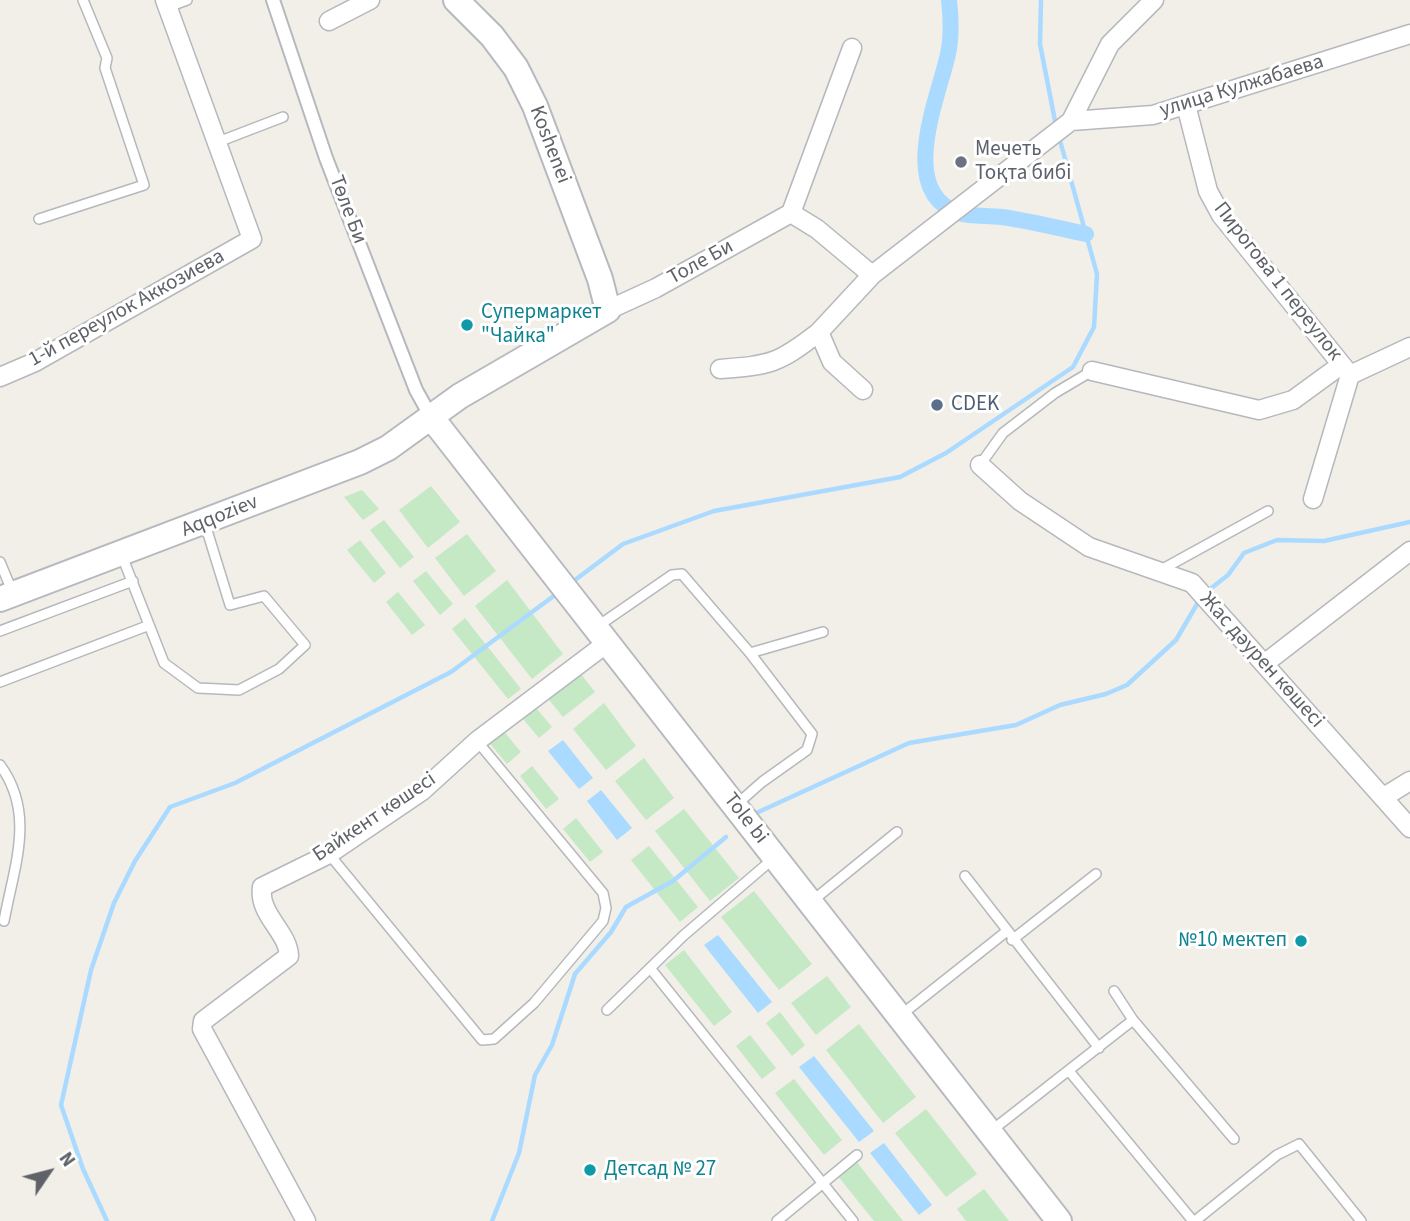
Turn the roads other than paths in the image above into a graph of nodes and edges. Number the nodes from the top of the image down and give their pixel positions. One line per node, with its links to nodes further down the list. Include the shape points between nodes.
1 (83, 0): 16 (lane, via 107,58 105,68 144,185)
2 (187, 0): 7 (lane)
3 (274, 0): 26 (street, Төле Би, via 326,158 416,390)
4 (370, 0): 8 (street)
5 (456, 0): 18 (main road, Koshenei, via 516,68 600,279)
6 (1154, 0): 13 (street, via 1110,44)
7 (167, 4): 14 (street)
8 (329, 21)
9 (1410, 34): 11 (street, улица Кулжабаева)
10 (852, 48): 15 (street)
11 (1186, 106): 13 (street, улица Кулжабаева); 22 (street, Пирогова 1 переулок, via 1208,191 1221,215)
12 (283, 117): 14 (lane)
13 (1061, 128): 17 (street)
14 (218, 142): 24 (street, 1-й переулок Аккозиева, via 253,239 35,362)
15 (791, 213): 17 (street); 18 (street, Толе Би)
16 (39, 219)
17 (872, 275): 19 (street)
18 (608, 310): 26 (main road, Aqqoziev)
19 (819, 332): 21 (street, via 791,354 767,365); 25 (street, via 832,362)
20 (1410, 347): 22 (street, Пирогова 1 переулок)
21 (720, 369)
22 (1345, 370): 23 (street, via 1293,400 1259,410); 28 (street, Пирогова 1 переулок)
23 (1093, 371): 27 (lane, via 1003,433)
24 (0, 377)
25 (863, 390)
26 (431, 416): 30 (main road, Aqqoziev, via 360,462); 42 (main road, Tole bi)
27 (980, 465): 34 (street, Жас дәурен көшесі, via 1020,502 1089,547)
28 (1313, 499)
29 (1268, 511): 34 (lane)
30 (205, 524): 32 (main road, Aqqoziev); 39 (lane, via 230,605 264,596 304,645 279,669 239,690 198,688 164,663)
31 (1410, 551): 44 (street)
32 (121, 555): 35 (lane); 37 (main road, Aqqoziev)
33 (0, 562): 37 (lane)
34 (1159, 571): 44 (street, Жас дәурен көшесі, via 1192,583)
35 (133, 581): 39 (lane); 40 (lane)
36 (1175, 585): 38 (street)
37 (7, 597)
38 (1218, 618)
39 (147, 626): 45 (lane)
40 (0, 631)
41 (823, 632): 43 (lane)
42 (602, 635): 43 (lane, via 672,575 682,574); 46 (street, Байкент көшесі); 50 (main road, Tole bi)
43 (750, 653): 50 (lane, via 812,734 807,750)
44 (1264, 664): 49 (street, Жас дәурен көшесі)
45 (0, 682)
46 (477, 741): 53 (street, Байкент көшесі, via 422,791); 53 (lane, via 603,893 606,908 603,921 562,972 494,1039 482,1040)
47 (0, 765): 58 (lane, via 16,790 21,826)
48 (1410, 781): 49 (street)
49 (1384, 797): 51 (street, Жас дәурен көшесі)
50 (735, 806): 54 (main road, Tole bi)
51 (1410, 828)
52 (897, 832): 57 (lane)
53 (329, 854): 71 (street, Байкент көшесі, via 261,887 261,903 289,956 203,1021 202,1029)
54 (775, 857): 57 (main road, Tole bi); 60 (lane)
55 (1096, 874): 59 (lane)
56 (965, 876): 59 (lane)
57 (811, 903): 63 (main road, Tole bi)
58 (4, 921)
59 (1009, 936): 63 (lane); 65 (lane)
60 (650, 968): 62 (lane); 70 (lane)
61 (1114, 991): 64 (lane)
62 (607, 1010)
63 (899, 1016): 67 (main road, Tole bi)
64 (1133, 1020): 65 (lane); 68 (lane)
65 (1099, 1048): 66 (lane)
66 (1069, 1071): 67 (lane); 75 (lane)
67 (989, 1132): 74 (main road, Tole bi)
68 (1234, 1139)
69 (857, 1155): 70 (lane)
70 (824, 1184): 72 (lane); 73 (lane)
71 (306, 1221)
72 (777, 1221)
73 (853, 1221)
74 (1059, 1221)
75 (1194, 1221): 76 (lane, via 1277,1155 1299,1144)
76 (1361, 1221)

